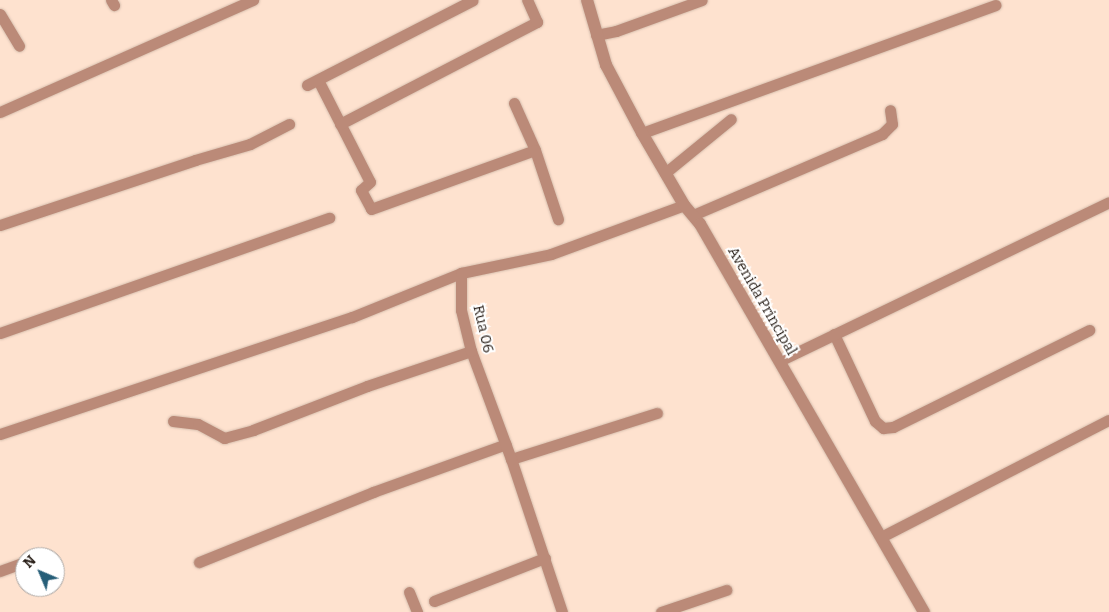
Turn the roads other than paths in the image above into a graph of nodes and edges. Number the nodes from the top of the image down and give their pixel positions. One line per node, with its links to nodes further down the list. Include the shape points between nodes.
1 (253, 0): 12 (street)
2 (473, 0): 15 (street, via 312,83)
3 (527, 0): 15 (street, via 537,22)
4 (587, 0): 8 (street, Avenida Principal)
5 (702, 0): 8 (street, via 616,31)
6 (996, 5): 16 (street)
7 (0, 14): 9 (street)
8 (596, 34): 16 (street, Avenida Principal, via 606,65)
9 (19, 46)
10 (514, 103): 17 (street)
11 (890, 110): 21 (street, via 892,124 882,134)
12 (0, 112)
13 (732, 119): 18 (street)
14 (289, 124): 24 (street, via 250,144)
15 (340, 124): 17 (street, via 370,182 361,190 371,209)
16 (642, 133): 18 (street, Avenida Principal)
17 (535, 150): 23 (street)
18 (665, 173): 20 (street, Avenida Principal)
19 (1109, 202): 28 (street)
20 (684, 205): 21 (street, Avenida Principal); 25 (street, via 551,254)
21 (693, 215): 30 (street, Avenida Principal)
22 (328, 218): 27 (street)
23 (558, 219)
24 (0, 225)
25 (461, 273): 29 (street, Rua 06, via 461,310); 34 (street, via 352,317)
26 (1089, 330): 28 (street, via 893,427 883,428 875,421)
27 (0, 332)
28 (834, 334): 30 (street)
29 (471, 351): 33 (street, via 224,438 198,424); 35 (street, Rua 06)
30 (779, 361): 37 (street, Avenida Principal)
31 (657, 413): 36 (street)
32 (1109, 420): 37 (street)
33 (173, 421)
34 (0, 434)
35 (506, 444): 36 (street, Rua 06); 39 (street, via 373,492)
36 (511, 459): 38 (street, Rua 06)
37 (880, 537): 48 (street, Avenida Principal)
38 (544, 558): 44 (street); 46 (street, Rua 06)
39 (199, 562)
40 (15, 566): 41 (street)
41 (0, 571)
42 (726, 590): 47 (street)
43 (409, 592): 45 (street)
44 (434, 601)
45 (417, 612)
46 (560, 612)
47 (661, 612)
48 (924, 612)

